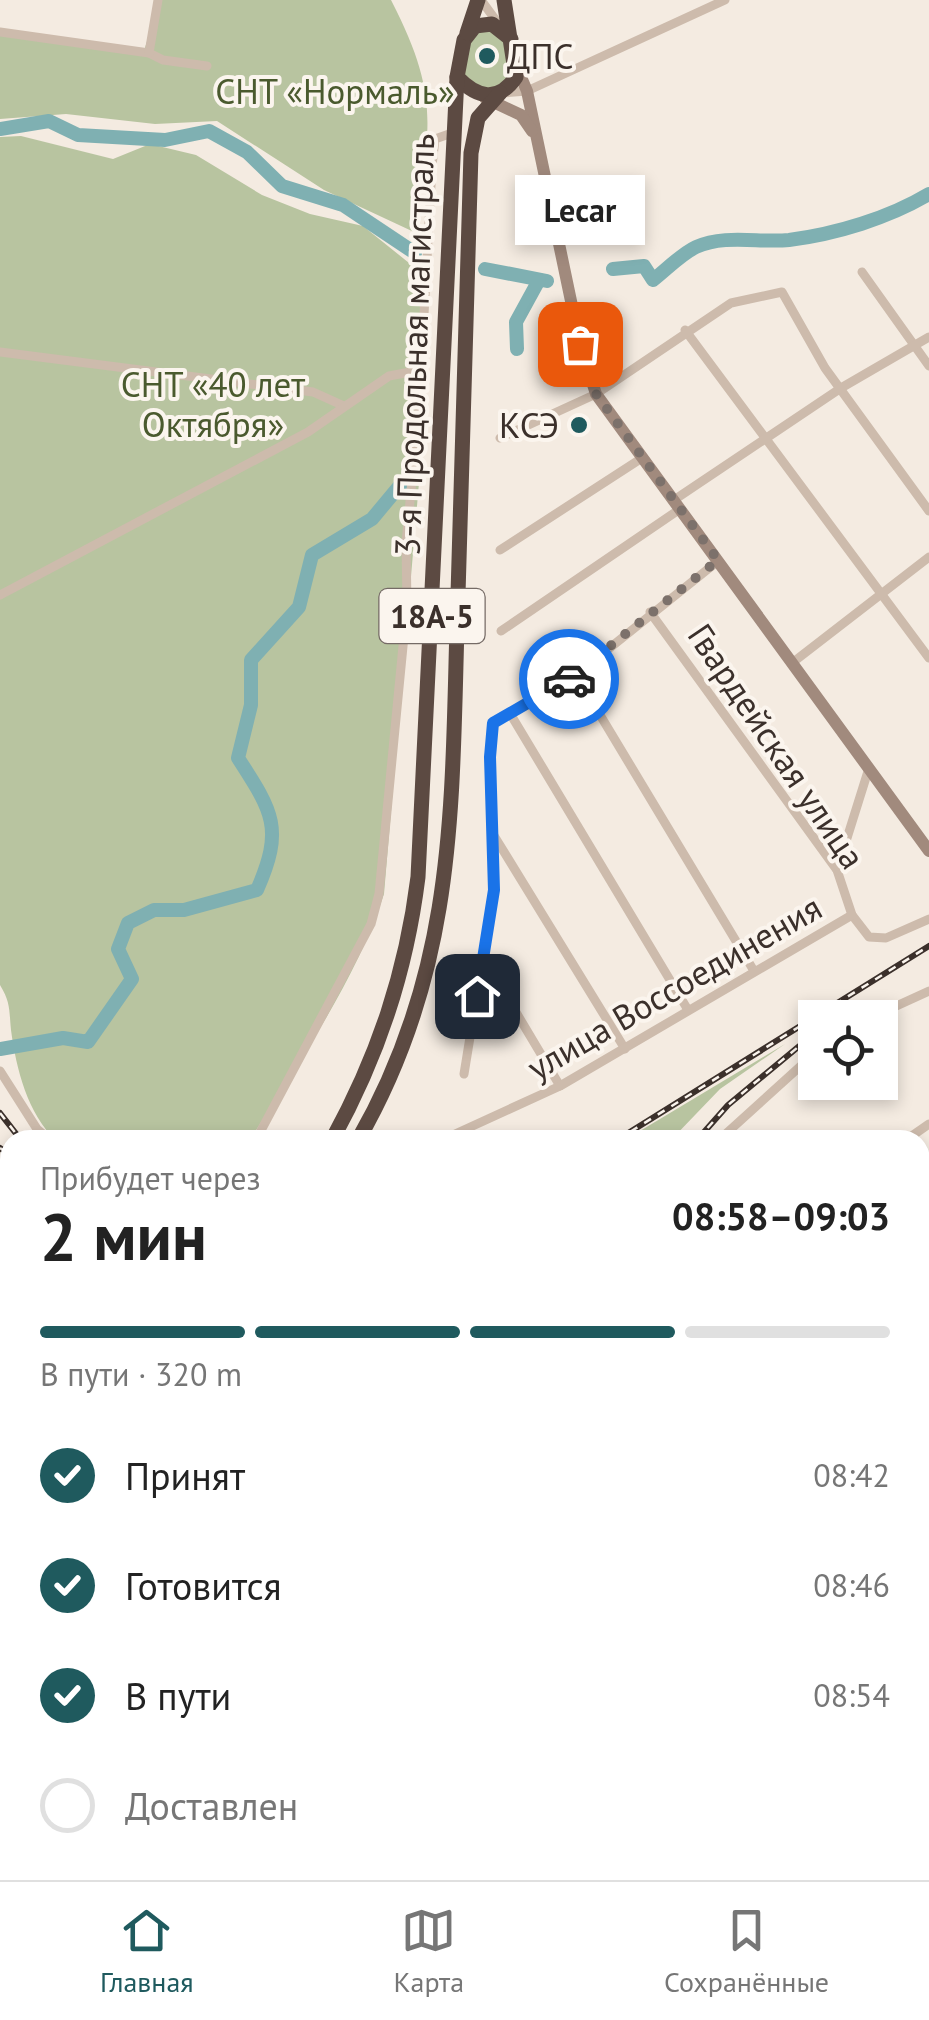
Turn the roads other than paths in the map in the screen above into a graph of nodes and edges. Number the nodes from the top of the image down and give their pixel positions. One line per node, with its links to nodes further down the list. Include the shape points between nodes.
1 (158, 0): 8 (street)
2 (480, 0): 6 (highway, 3-я Продольная магистраль / 18А-5); 7 (street)
3 (504, 0): 7 (highway)
4 (725, 0): 12 (street)
5 (0, 32): 8 (street)
6 (467, 33): 7 (highway, via 480,24); 11 (highway, 3-я Продольная магистраль / 18А-5)
7 (506, 33): 10 (highway)
8 (148, 53): 9 (street)
9 (207, 66)
10 (518, 70): 12 (main road); 13 (highway, 3-я Продольная магистраль / 18А-5)
11 (457, 77): 13 (highway, 3-я Продольная магистраль); 14 (highway, 3-я Продольная магистраль / 18А-5)
12 (527, 91): 13 (street); 15 (main road)
13 (490, 96): 15 (main road, via 521,115); 61 (highway, 3-я Продольная магистраль / 18А-5, via 472,153 452,784 441,917 404,1049)
14 (452, 133): 22 (street, via 436,139); 60 (highway, 3-я Продольная магистраль / 18А-5, via 416,895 386,1024)
15 (536, 138): 24 (main road)
16 (862, 272): 19 (street)
17 (685, 330): 23 (street, via 731,302 782,292); 24 (street); 27 (street)
18 (929, 337): 19 (street)
19 (914, 345): 21 (street); 23 (street)
20 (0, 352): 25 (street, via 313,392)
21 (929, 366)
22 (422, 370): 25 (street, via 388,376); 59 (street, via 379,894 371,924)
23 (841, 388): 27 (street); 30 (street)
24 (596, 394): 26 (street); 28 (main road)
25 (344, 406): 35 (street, via 292,441)
26 (500, 438)
27 (765, 438): 29 (street); 34 (street)
28 (642, 458): 29 (main road); 31 (street)
29 (677, 504): 33 (main road); 37 (street)
30 (929, 511)
31 (500, 550)
32 (929, 557): 34 (street)
33 (718, 560): 36 (street); 39 (main road)
34 (880, 593): 38 (street); 39 (street)
35 (0, 595)
36 (650, 612): 40 (street); 45 (street, Гвардейская улица)
37 (501, 631)
38 (929, 658)
39 (792, 663): 42 (main road)
40 (576, 675): 41 (street); 49 (street)
41 (511, 715): 43 (street, via 493,723); 52 (street)
42 (869, 768): 44 (main road); 45 (street)
43 (493, 834): 48 (street, via 494,890); 53 (street)
44 (929, 851)
45 (838, 870): 46 (street, Гвардейская улица)
46 (852, 915): 47 (street, улица Воссоединения, via 869,938 886,938); 49 (street, улица Воссоединения)
47 (929, 919)
48 (483, 957): 56 (street); 57 (street)
49 (754, 972): 52 (street, улица Воссоединения)
50 (929, 991): 51 (street)
51 (898, 1005)
52 (688, 1010): 53 (street, улица Воссоединения)
53 (625, 1049): 57 (street, улица Воссоединения)
54 (798, 1068): 63 (street)
55 (0, 1071): 58 (street)
56 (464, 1074)
57 (560, 1086): 62 (street, улица Воссоединения)
58 (38, 1130)
59 (261, 1130)
60 (337, 1130)
61 (363, 1130)
62 (466, 1130)
63 (730, 1130)

